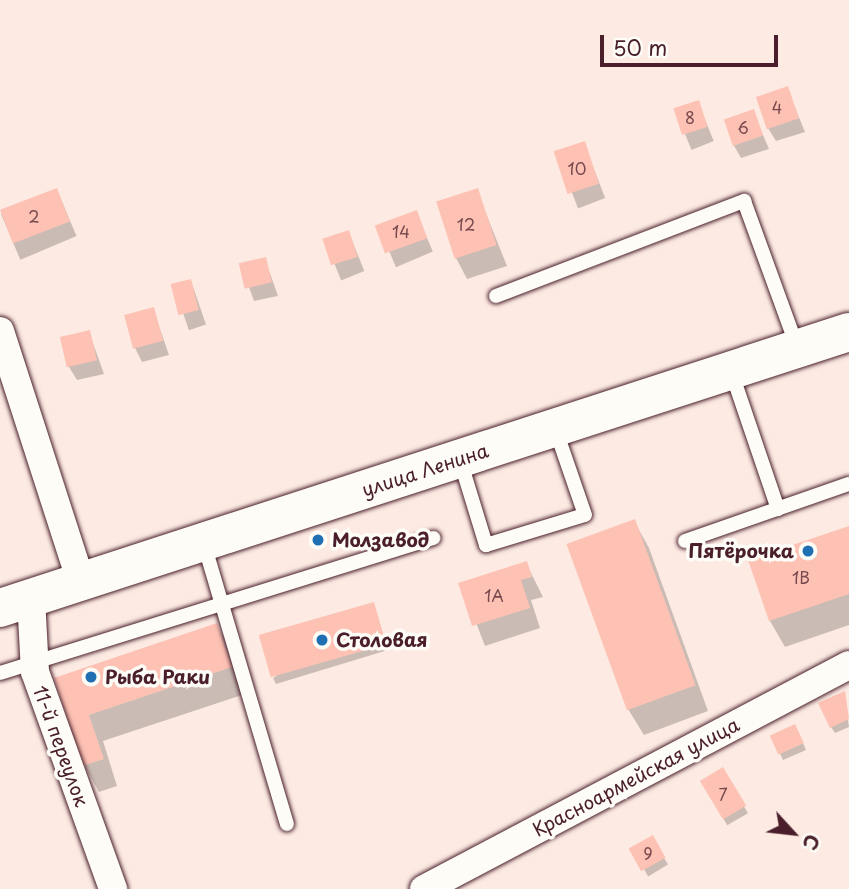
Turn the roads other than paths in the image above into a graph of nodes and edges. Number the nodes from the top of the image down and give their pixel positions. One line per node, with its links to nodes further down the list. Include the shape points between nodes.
1 (496, 296): 4 (lane, via 744,201)
2 (0, 331): 13 (street)
3 (849, 332): 4 (street, улица Ленина)
4 (798, 348): 5 (street, улица Ленина)
5 (731, 370): 6 (street, улица Ленина); 9 (lane)
6 (555, 427): 7 (street, улица Ленина); 7 (lane, via 585,515 486,545)
7 (460, 458): 12 (street, улица Ленина)
8 (849, 484): 9 (lane)
9 (778, 509): 11 (lane)
10 (433, 538): 15 (lane)
11 (685, 541)
12 (204, 542): 13 (street, улица Ленина); 15 (lane)
13 (81, 582): 14 (street, улица Ленина)
14 (15, 603): 16 (street, 11-й переулок)
15 (222, 604): 16 (lane); 19 (lane)
16 (34, 662): 18 (lane); 20 (street, 11-й переулок)
17 (849, 665): 21 (street, Красноармейская улица)
18 (0, 673)
19 (287, 824)
20 (113, 889)
21 (424, 889)

